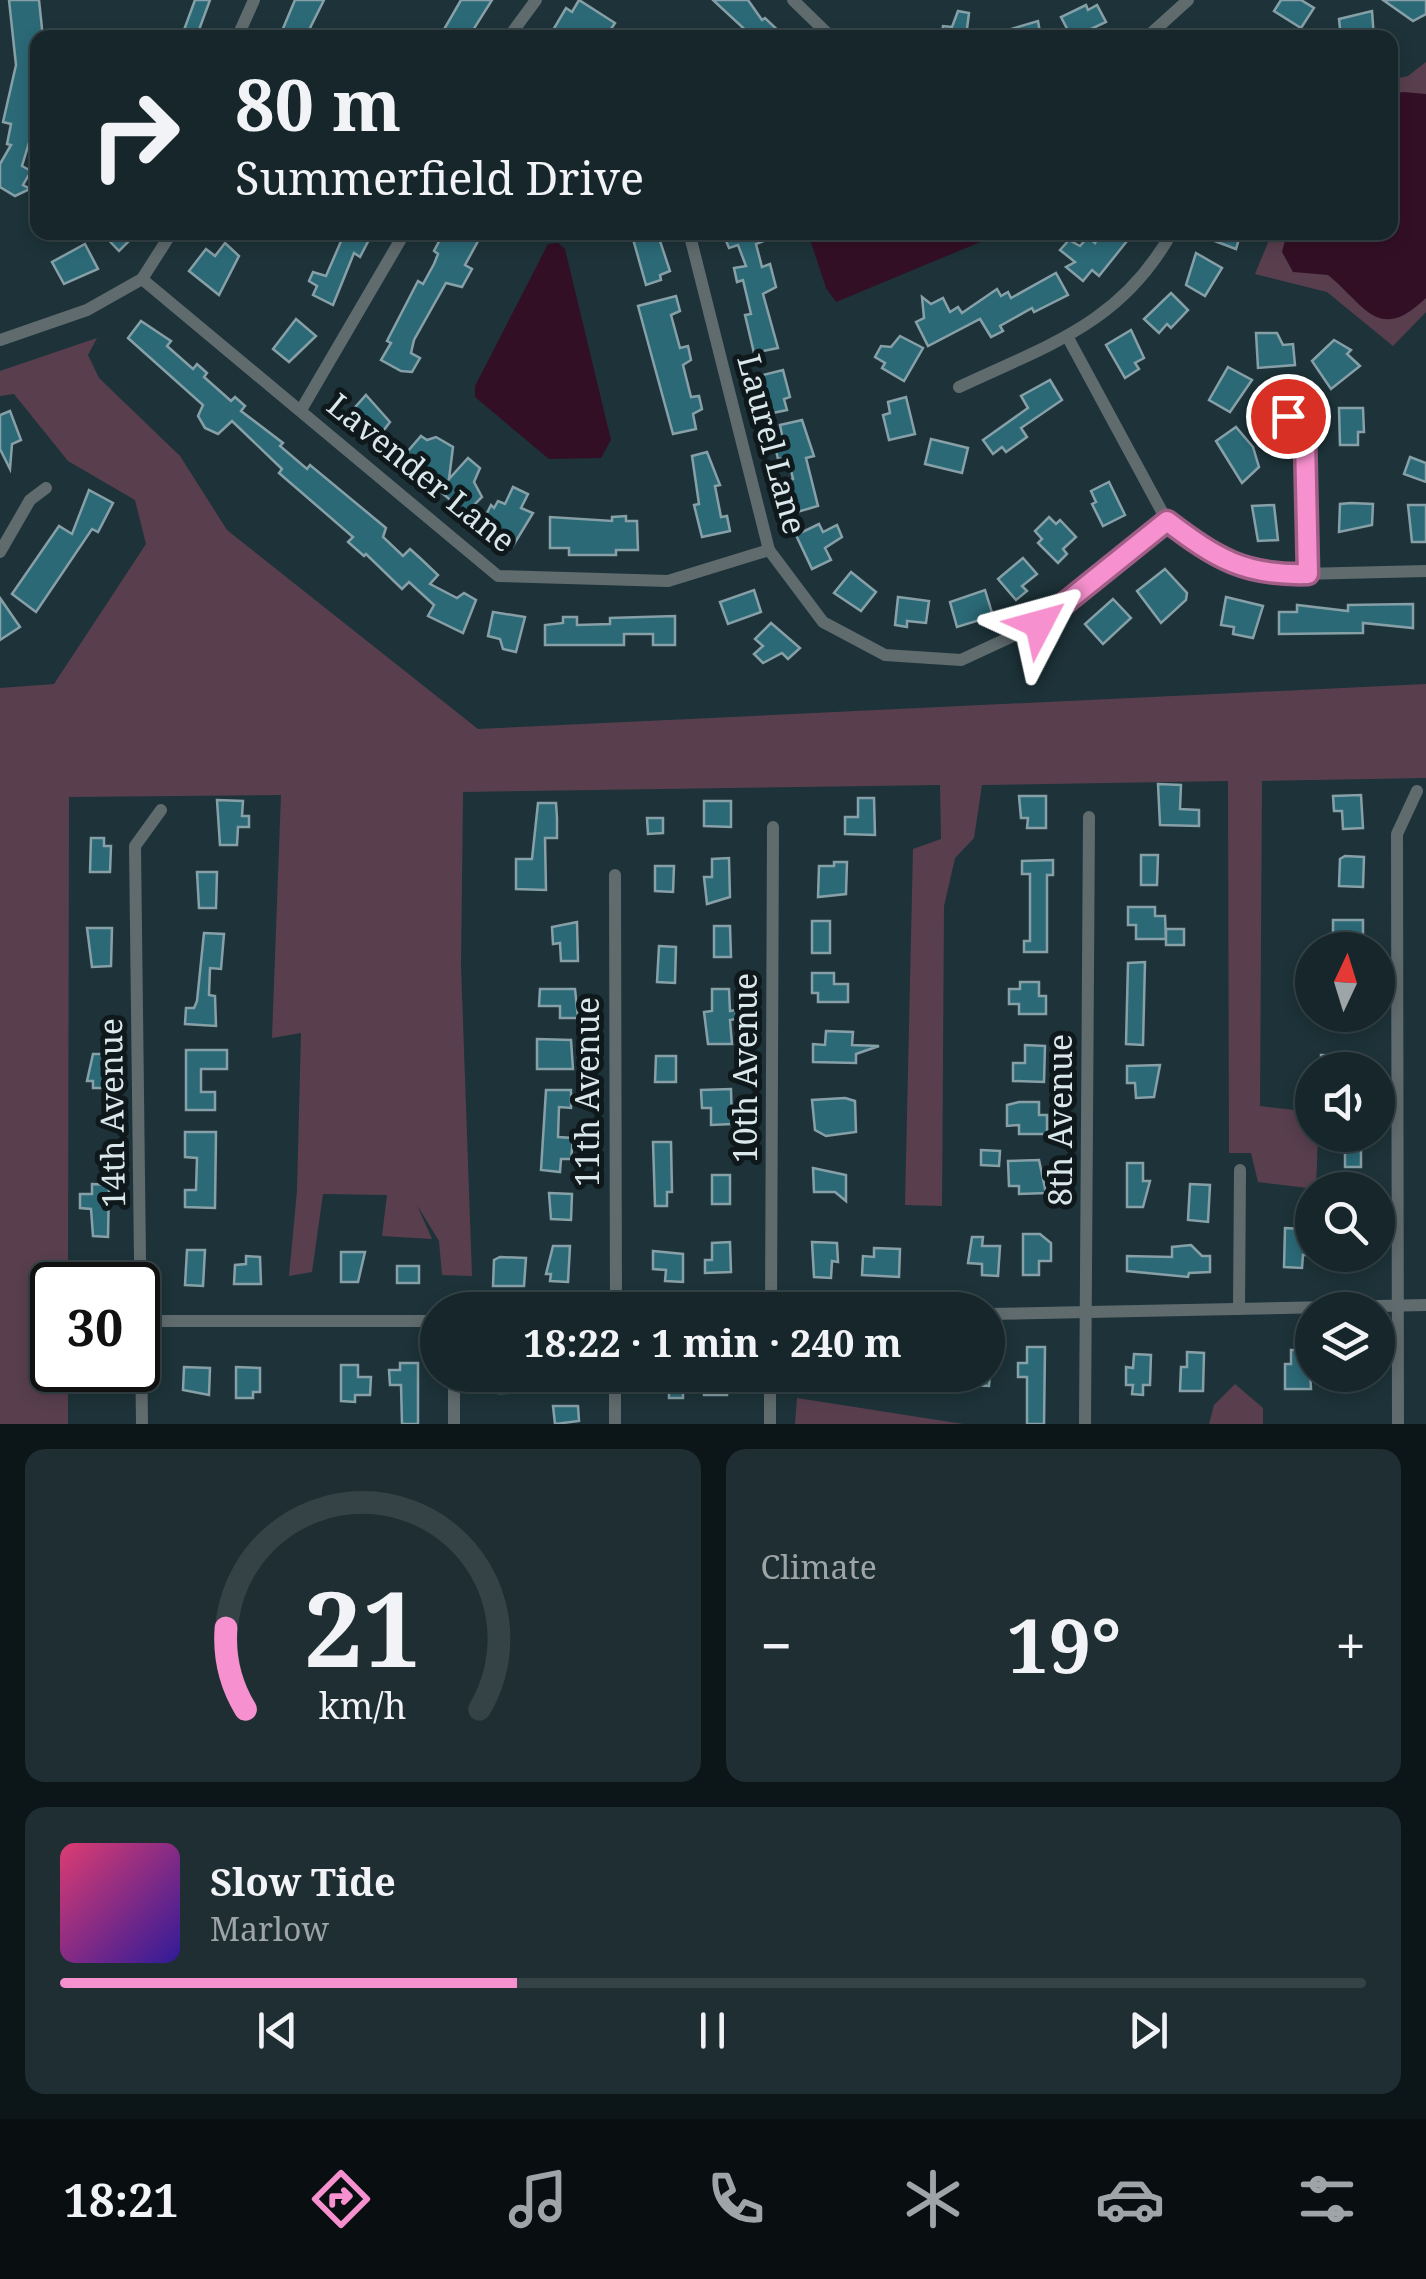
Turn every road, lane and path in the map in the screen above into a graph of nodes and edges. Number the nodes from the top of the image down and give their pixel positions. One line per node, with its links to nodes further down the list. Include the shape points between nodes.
1 (254, 0): 5 (street)
2 (536, 0): 6 (street)
3 (793, 0): 7 (street)
4 (1188, 0): 8 (street)
5 (241, 30)
6 (514, 30)
7 (824, 30)
8 (1155, 30)
9 (167, 240): 13 (street)
10 (400, 240): 17 (street)
11 (691, 240): 21 (street, Laurel Lane)
12 (1167, 240): 14 (street, via 1129,295)
13 (142, 279): 15 (street, via 87,310); 17 (street, Lavender Lane)
14 (1067, 336): 16 (street); 20 (street)
15 (0, 340)
16 (960, 386)
17 (301, 410): 21 (street, Lavender Lane, via 498,576 668,581)
18 (1288, 416): 24 (street, via 1305,439)
19 (46, 488): 22 (street, via 30,500)
20 (1167, 521): 21 (street, Laurel Lane, via 1039,624 961,660 885,655 823,622); 24 (street, via 1212,555 1263,575)
21 (769, 550)
22 (0, 552)
23 (1426, 571): 24 (street)
24 (1308, 574)
25 (1416, 792): 35 (street, via 1397,834)
26 (161, 810): 31 (street, 14th Avenue, via 134,846)
27 (1089, 817): 37 (street, 8th Avenue)
28 (773, 827): 33 (street, 10th Avenue)
29 (616, 875): 32 (street, 11th Avenue)
30 (1240, 1170): 36 (street)
31 (141, 1262)
32 (616, 1292)
33 (771, 1292)
34 (1426, 1304): 35 (street)
35 (1398, 1305): 36 (street); 50 (street)
36 (1239, 1308): 37 (street)
37 (1085, 1312): 38 (street); 49 (street, 8th Avenue)
38 (1005, 1314)
39 (160, 1321): 40 (street)
40 (420, 1321)
41 (142, 1392): 45 (street, 14th Avenue)
42 (454, 1392): 46 (street)
43 (615, 1392): 47 (street)
44 (770, 1392): 48 (street)
45 (142, 1424)
46 (454, 1424)
47 (614, 1424)
48 (770, 1424)
49 (1085, 1424)
50 (1398, 1424)

